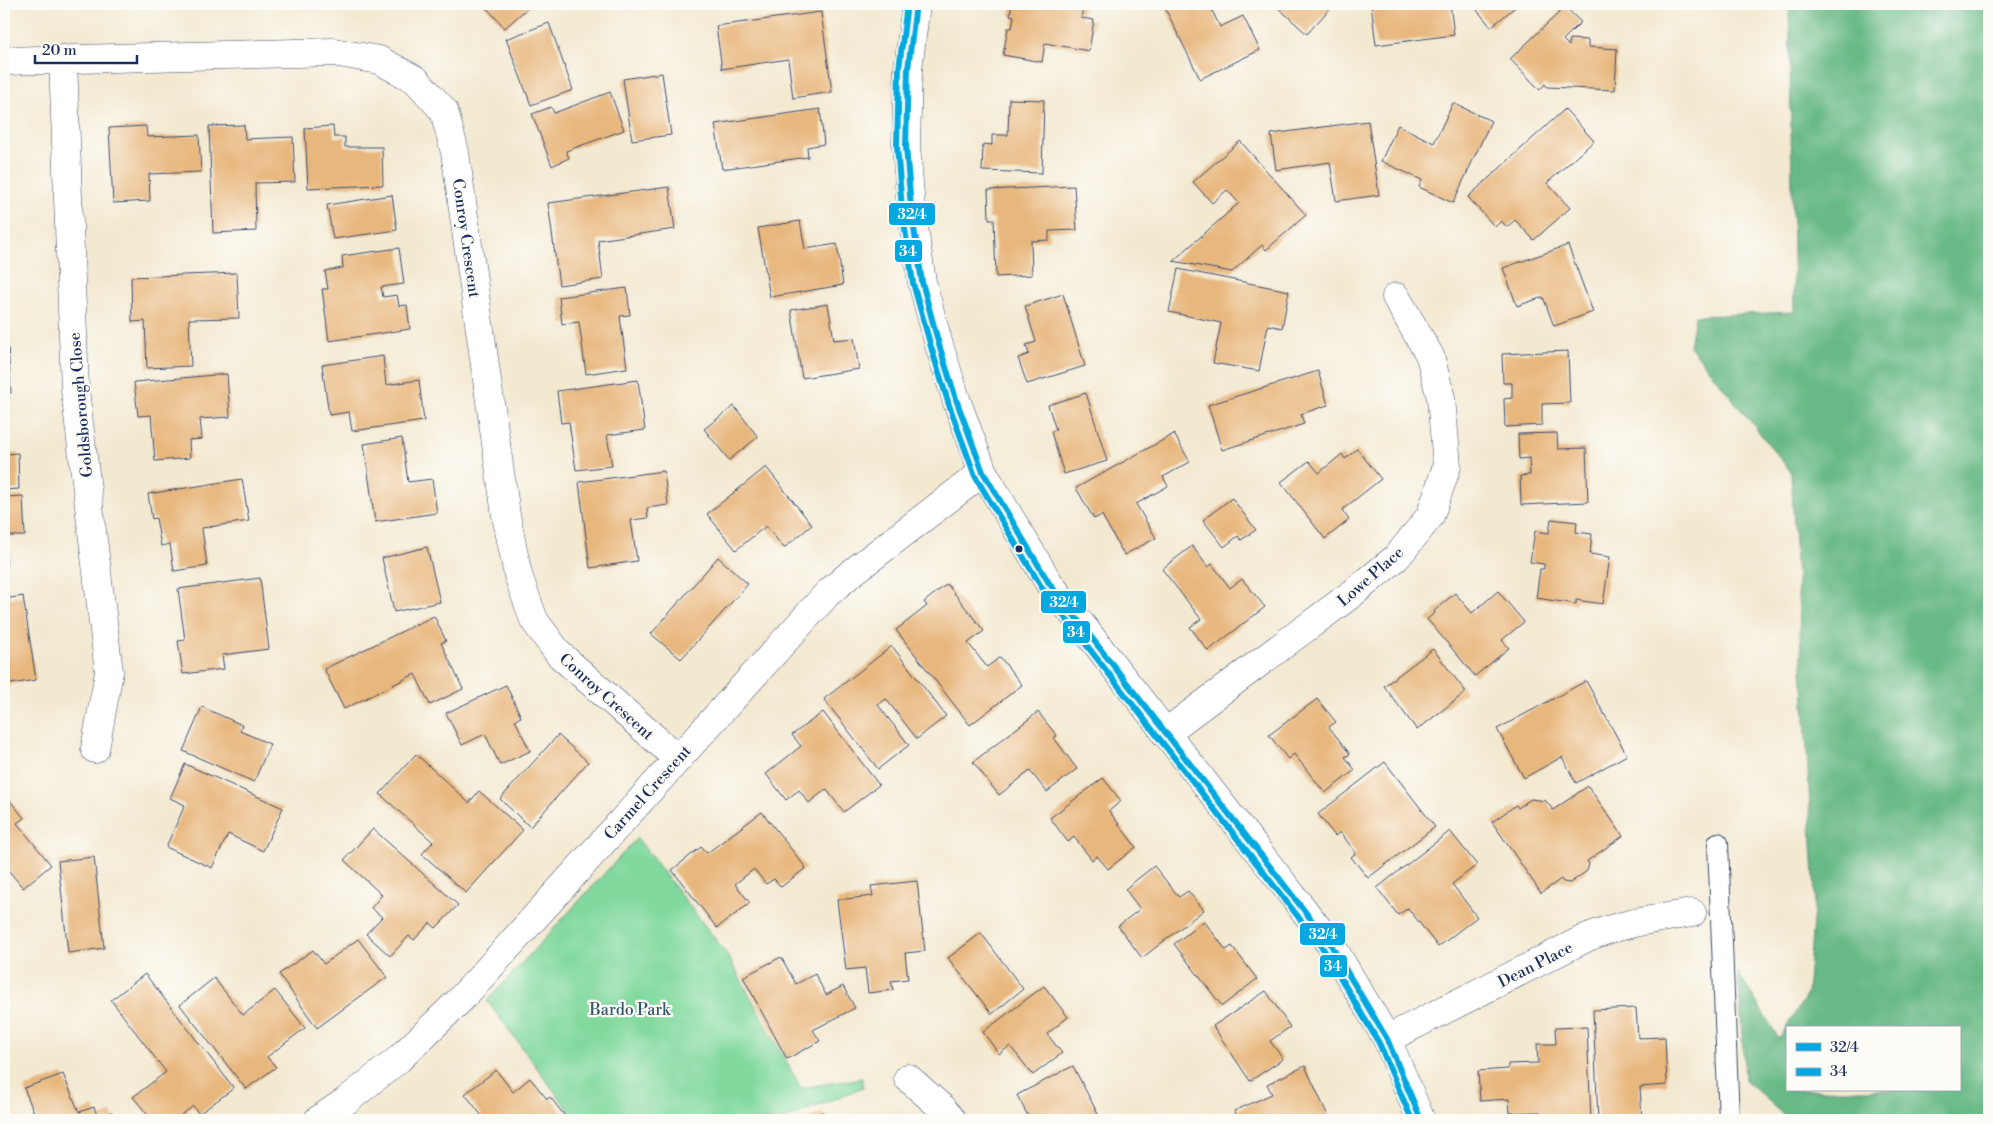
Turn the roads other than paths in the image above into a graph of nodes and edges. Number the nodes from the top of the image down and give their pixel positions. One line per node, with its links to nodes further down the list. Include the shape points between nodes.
1 (916, 4): 5 (street, via 907,98 906,146 911,208 922,282 939,345)
2 (62, 59): 3 (street, Conroy Crescent); 7 (street, Goldsborough Close, via 75,390 109,672); 8 (street, Conroy Crescent, via 333,52 378,60 416,80 444,111 455,152 506,515 518,575 534,620 558,654)
3 (4, 61)
4 (1396, 297): 6 (street, Lowe Place, via 1430,356 1441,398 1447,466 1430,516 1397,557 1361,587)
5 (984, 472): 6 (street, via 1049,583); 8 (street, Carmel Crescent, via 826,594)
6 (1165, 732): 12 (street, via 1331,946)
7 (96, 749)
8 (677, 758): 14 (street, Carmel Crescent, via 460,1000 399,1059)
9 (1718, 843): 10 (lane)
10 (1721, 909): 11 (lane); 17 (lane)
11 (1692, 913): 12 (street, Dean Place, via 1636,922 1596,934)
12 (1387, 1039): 16 (street)
13 (908, 1078): 15 (street)
14 (318, 1120)
15 (952, 1120)
16 (1421, 1120)
17 (1729, 1120)

